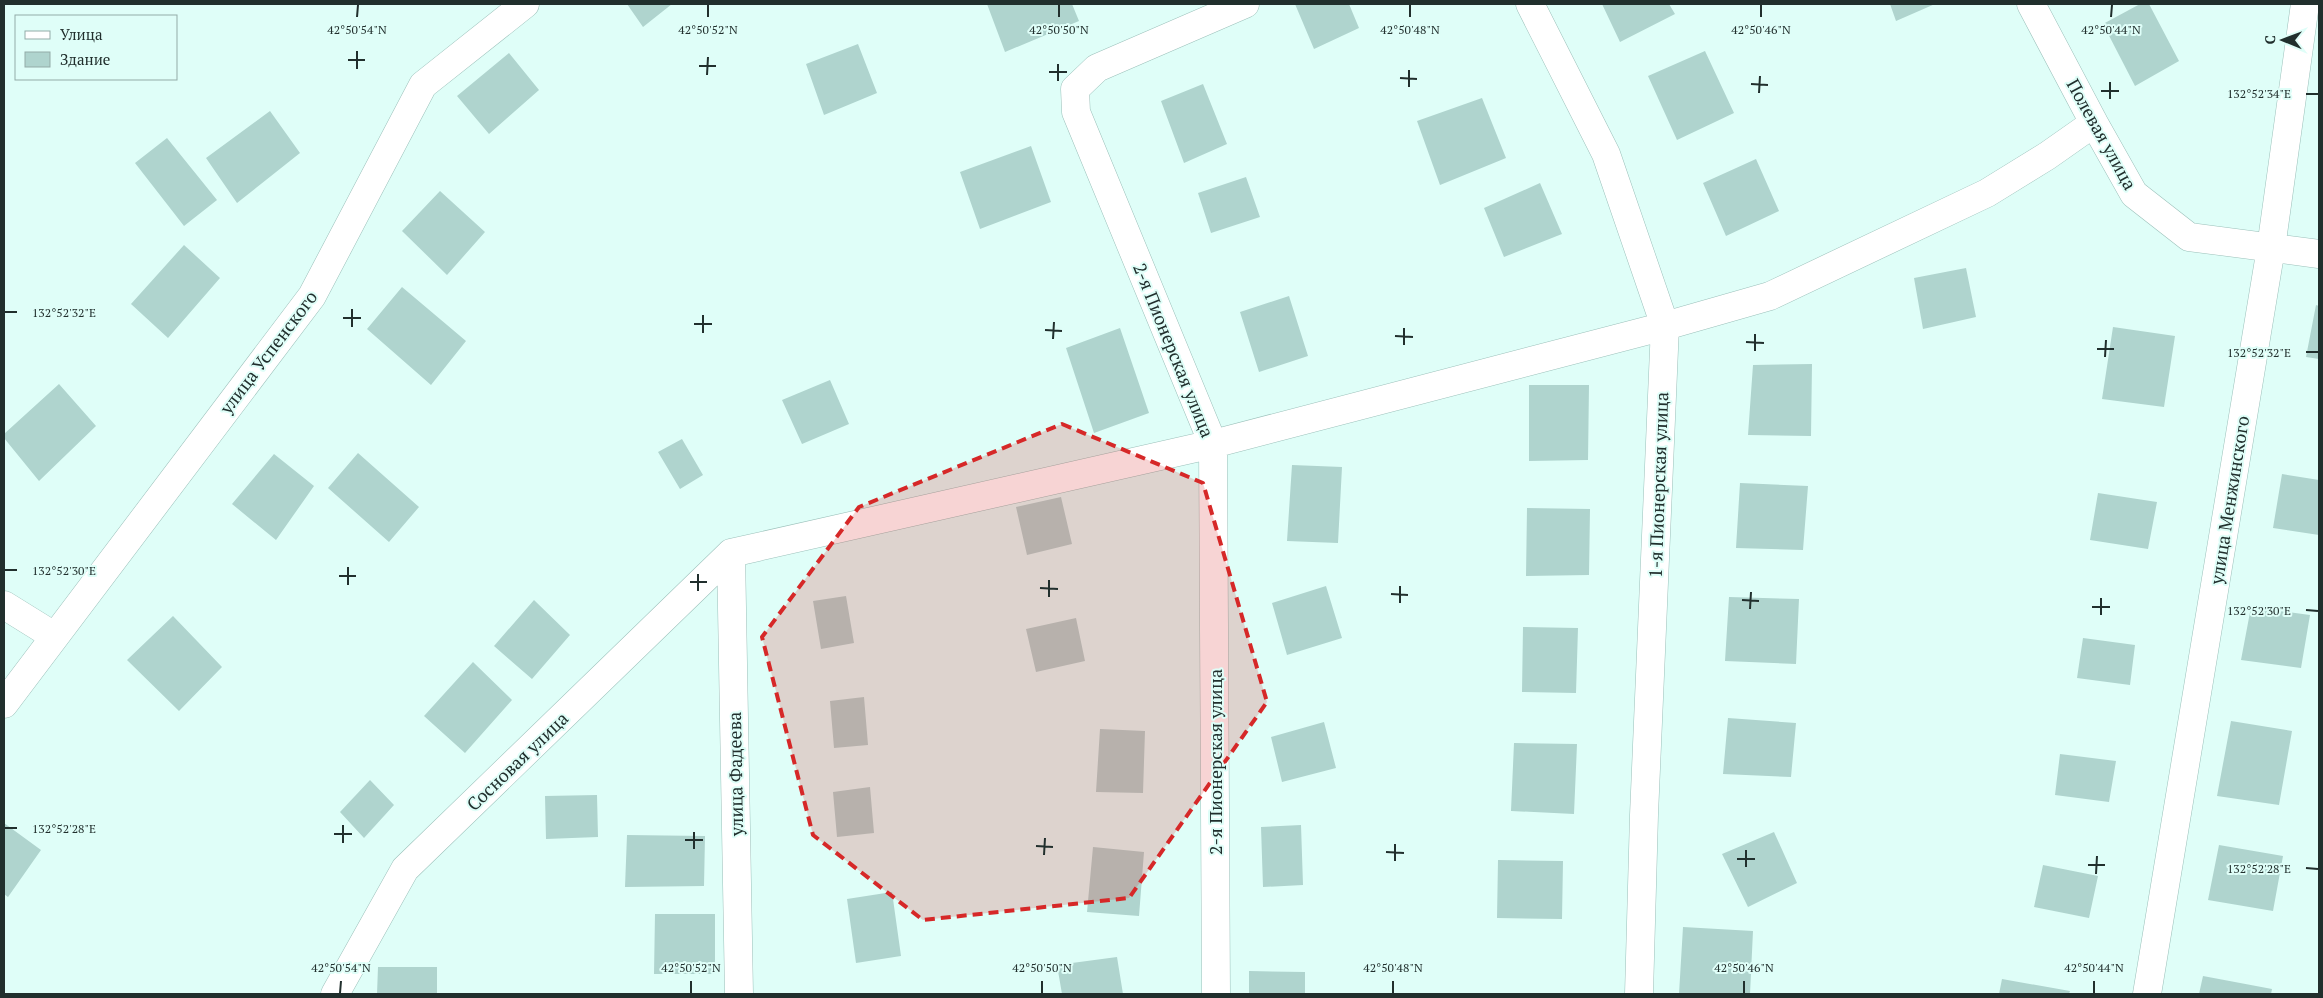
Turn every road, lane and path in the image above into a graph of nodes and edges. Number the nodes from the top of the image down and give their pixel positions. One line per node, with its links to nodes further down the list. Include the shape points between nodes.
1 (525, 4): 13 (street, улица Успенского, via 423,86 312,296)
2 (1245, 4): 10 (street, 2-я Пионерская улица, via 1097,68 1075,89 1076,112)
3 (1530, 4): 9 (street, 1-я Пионерская улица, via 1606,154)
4 (2031, 4): 6 (street, Полевая улица)
5 (2305, 4): 7 (street, улица Менжинского)
6 (2094, 124): 7 (street, Полевая улица, via 2134,194 2189,237); 9 (street, via 1987,193 1770,296)
7 (2271, 248): 8 (street, Полевая улица); 19 (street, улица Менжинского)
8 (2319, 254)
9 (1665, 326): 10 (street); 18 (street, 1-я Пионерская улица, via 1644,815)
10 (1213, 444): 11 (street); 17 (street, 2-я Пионерская улица)
11 (731, 553): 15 (street, Сосновая улица, via 405,869); 16 (street, улица Фадеева)
12 (4, 605): 13 (street)
13 (54, 636): 14 (street, улица Успенского)
14 (4, 704)
15 (335, 994)
16 (739, 994)
17 (1216, 994)
18 (1640, 994)
19 (2147, 994)

